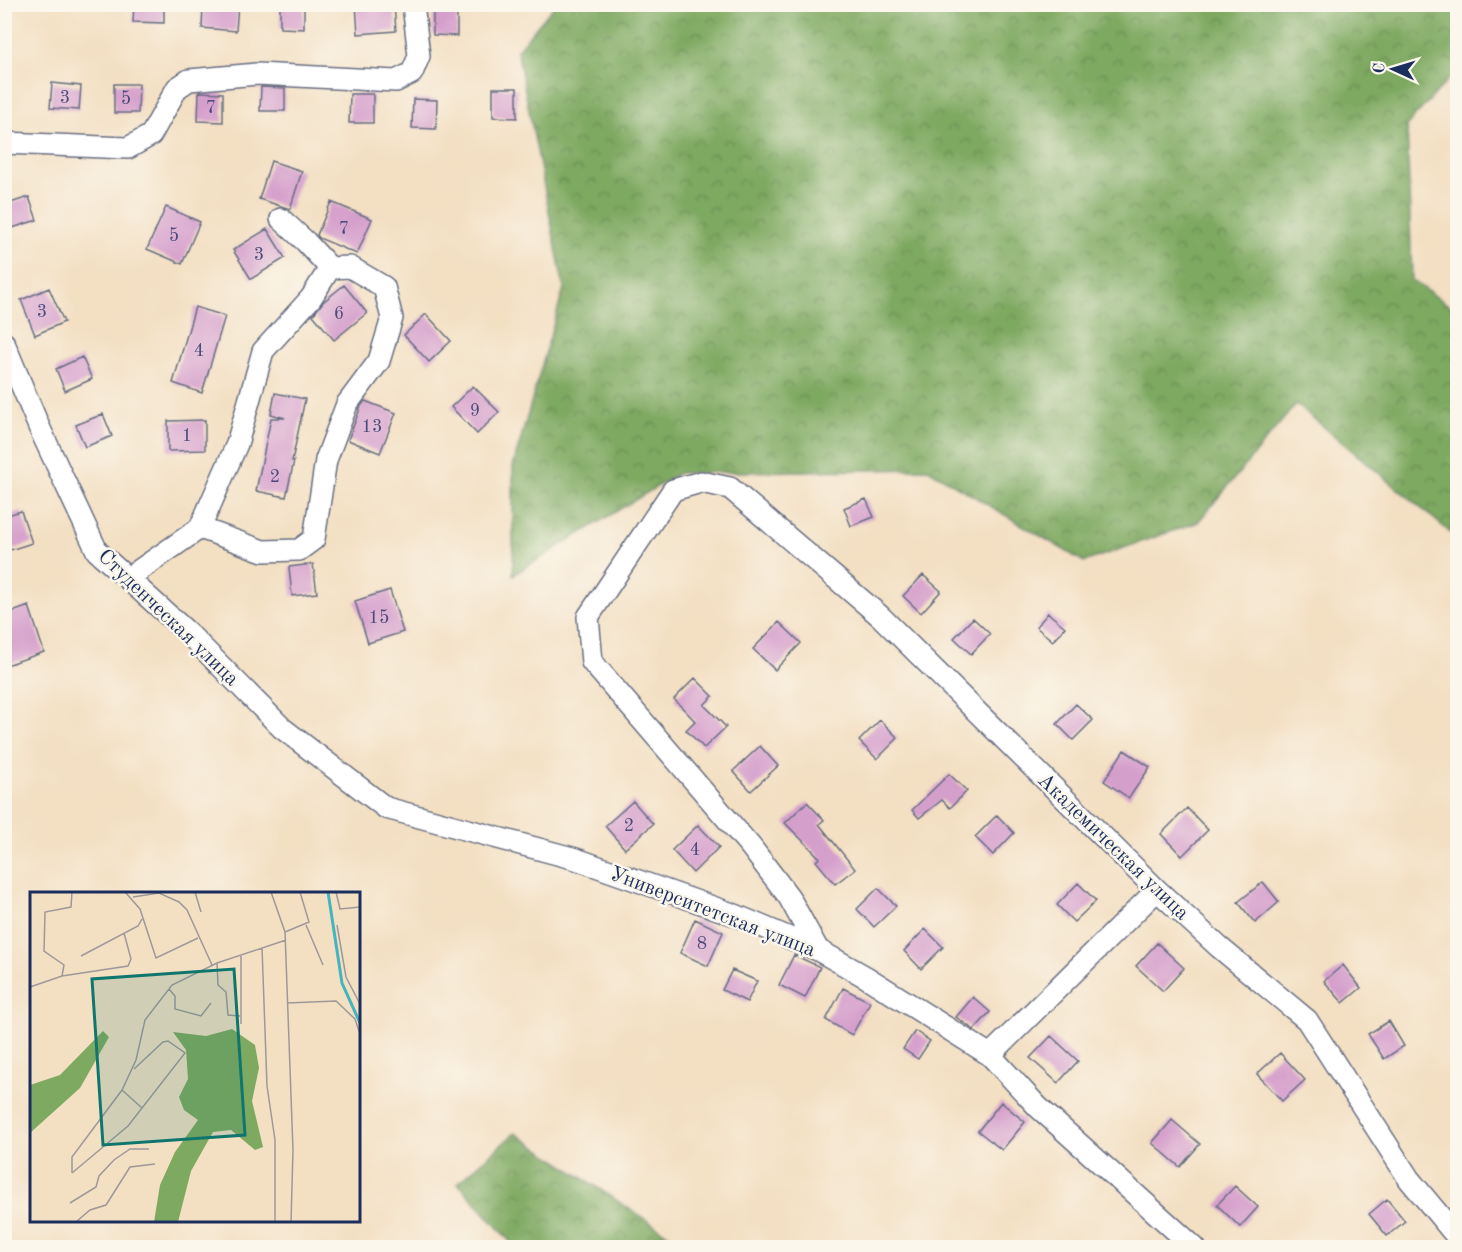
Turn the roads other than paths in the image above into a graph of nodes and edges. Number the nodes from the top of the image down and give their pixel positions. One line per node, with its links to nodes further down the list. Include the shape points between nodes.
1 (413, 4): 2 (street, via 419,56 412,73 396,81 257,74 189,80 177,88 151,135 128,147)
2 (4, 143)
3 (281, 219): 4 (street)
4 (330, 268): 6 (street, via 311,298 263,351 237,444); 6 (street, via 350,267 384,287 392,318 379,361 347,404 326,460 314,539 299,550 263,551)
5 (4, 343): 7 (street, Студенческая улица, via 97,551)
6 (200, 528): 7 (street)
7 (128, 578): 8 (street, Студенческая улица, via 282,728)
8 (386, 808): 10 (street, Университетская улица, via 576,859 735,915)
9 (1157, 890): 10 (street, Академическая улица, via 880,616 730,488 701,482 673,490 588,617 592,662 751,847 789,897); 11 (street); 12 (street, Академическая улица, via 1307,1020 1409,1179)
10 (818, 950): 11 (street, Университетская улица)
11 (990, 1054): 13 (street, Университетская улица, via 1038,1107)
12 (1458, 1238)
13 (1194, 1248)

